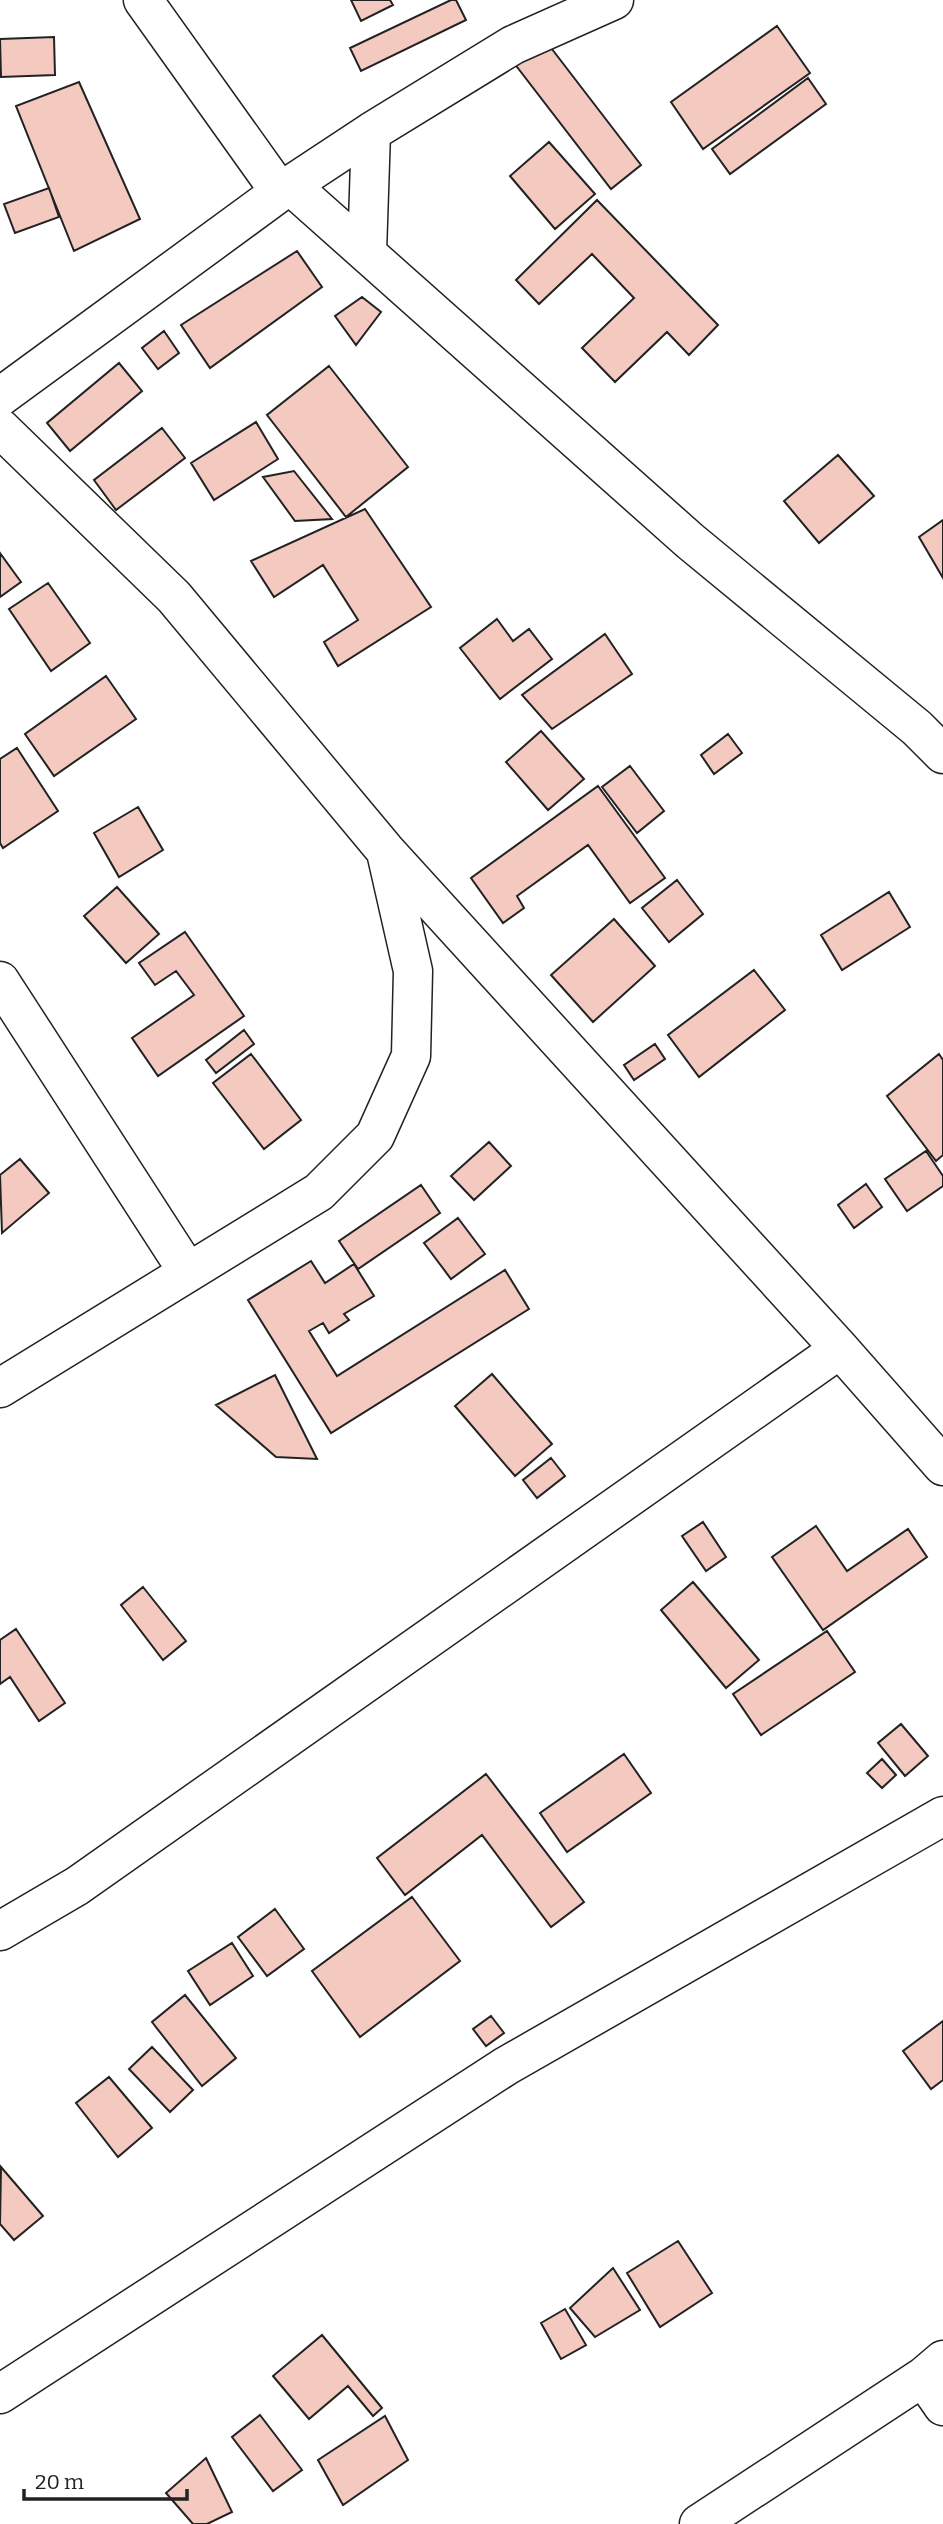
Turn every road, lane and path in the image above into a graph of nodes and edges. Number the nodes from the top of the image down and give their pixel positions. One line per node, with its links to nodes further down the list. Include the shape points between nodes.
1 (143, 0): 4 (street)
2 (614, 0): 3 (street, via 513,44)
3 (371, 132): 4 (street); 5 (street)
4 (285, 189): 5 (street); 6 (street)
5 (366, 252): 8 (street, via 690,541)
6 (0, 397)
7 (0, 428): 9 (street, via 174,597)
8 (943, 754)
9 (385, 850): 11 (street, via 413,971 411,1056 375,1136 319,1192); 12 (street)
10 (0, 981): 11 (street)
11 (188, 1272): 13 (street)
12 (840, 1349): 14 (street); 16 (street, via 77,1886)
13 (0, 1388)
14 (943, 1466)
15 (943, 1816): 18 (street, via 506,2066)
16 (0, 1931)
17 (936, 2381): 19 (street)
18 (0, 2394)
19 (699, 2524)

